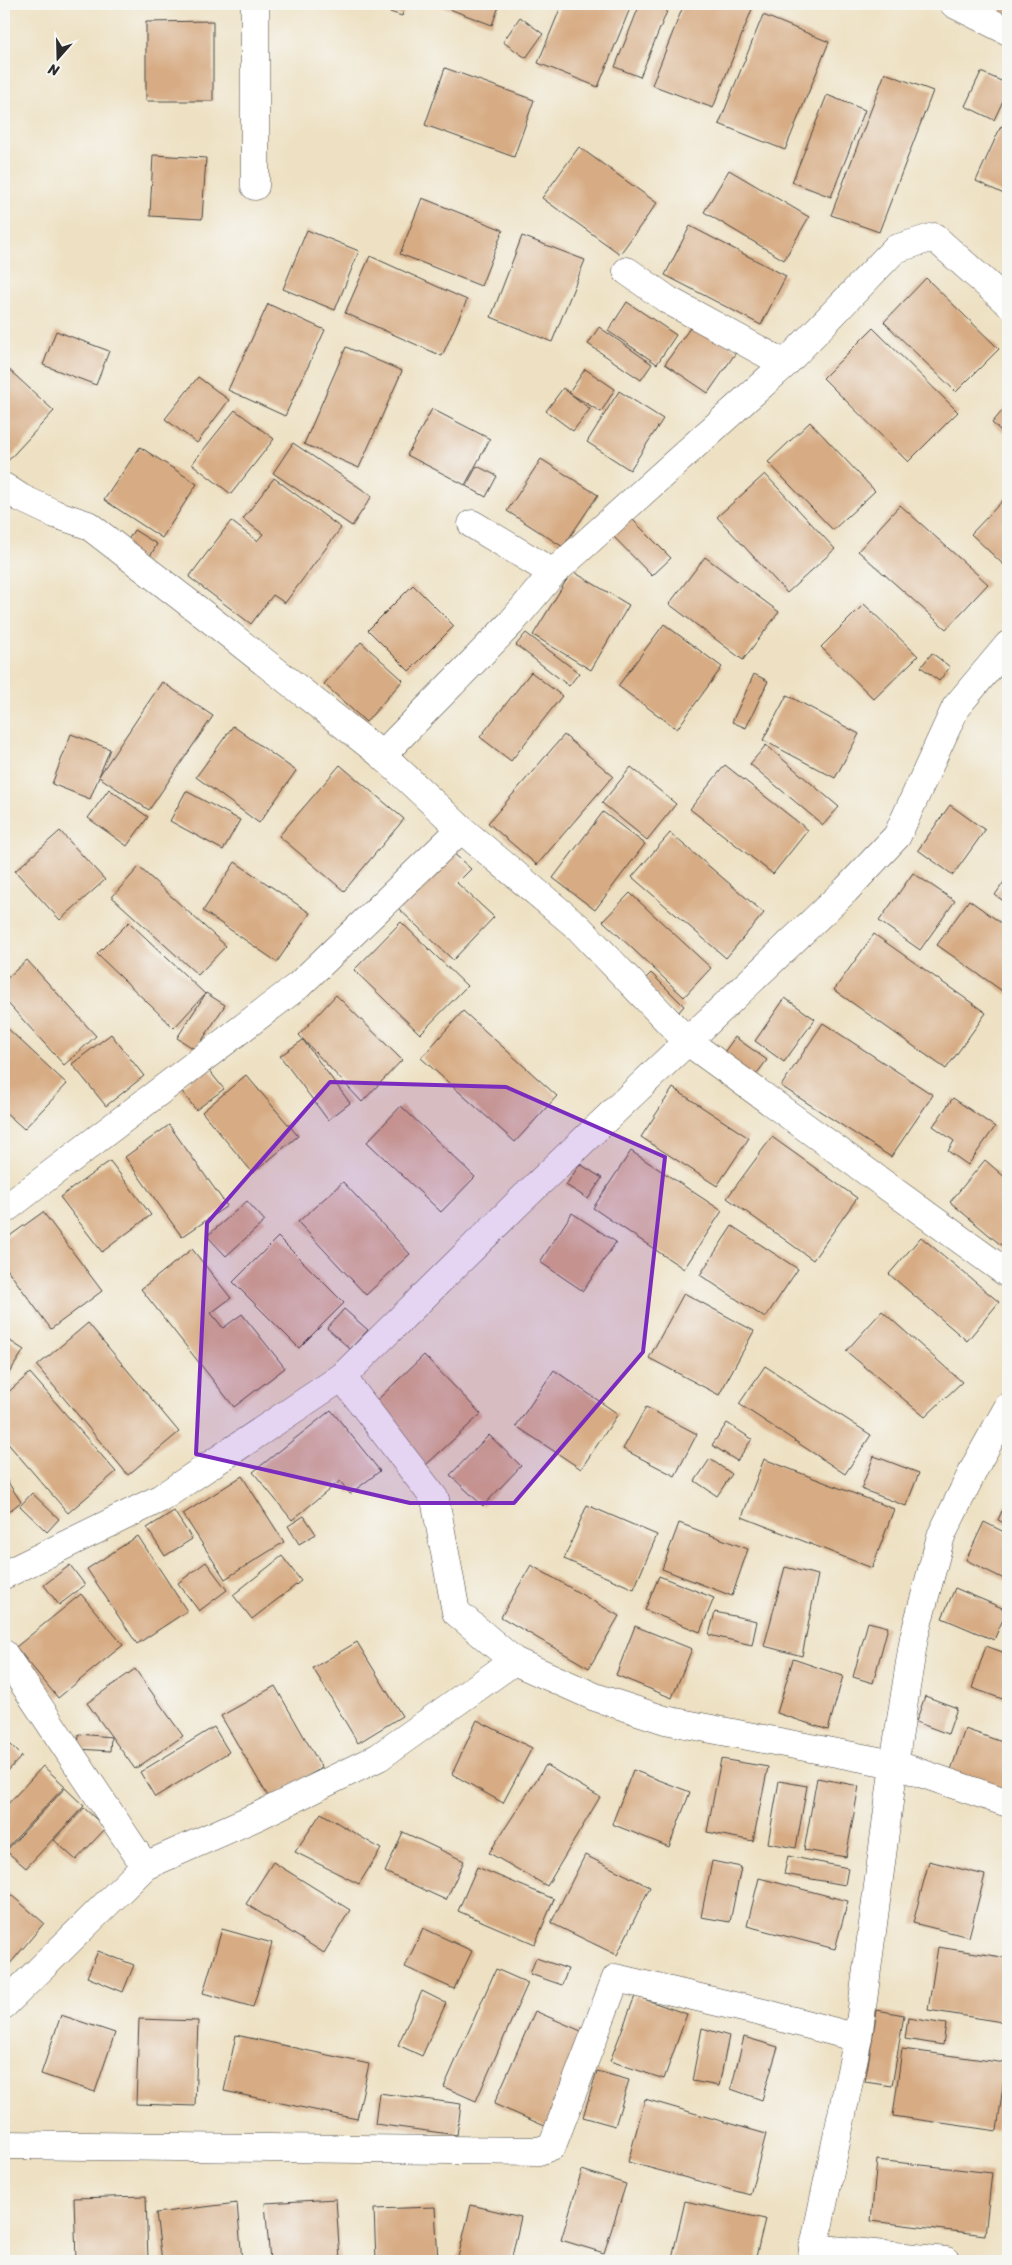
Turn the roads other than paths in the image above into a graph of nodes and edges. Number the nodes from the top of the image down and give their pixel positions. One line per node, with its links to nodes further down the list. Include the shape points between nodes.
1 (255, 4): 4 (street)
2 (954, 4): 3 (street)
3 (1008, 31)
4 (255, 186)
5 (627, 271): 7 (street, via 668,300)
6 (1008, 304): 7 (street, via 934,236 895,249)
7 (785, 364): 10 (street)
8 (4, 487): 12 (street, via 46,510 88,525)
9 (472, 524): 10 (street)
10 (553, 573): 12 (street, via 511,623)
11 (1008, 644): 14 (street, via 956,707 898,836)
12 (382, 755): 13 (street)
13 (461, 829): 14 (street, via 578,927); 15 (street, via 299,985)
14 (687, 1042): 16 (street); 17 (street)
15 (4, 1210)
16 (1008, 1274)
17 (342, 1377): 19 (street, via 161,1498); 21 (street, via 435,1499 456,1612)
18 (1008, 1407): 22 (street, via 941,1536 914,1636)
19 (4, 1574)
20 (4, 1654): 24 (street)
21 (514, 1661): 22 (street, via 595,1697 665,1720); 24 (street, via 379,1757)
22 (894, 1764): 23 (street); 26 (street)
23 (1008, 1804)
24 (145, 1866): 25 (street)
25 (4, 2005)
26 (858, 2038): 27 (street, via 616,1978 552,2146 539,2151); 28 (street)
27 (4, 2145)
28 (812, 2255): 29 (street)
29 (946, 2261)

